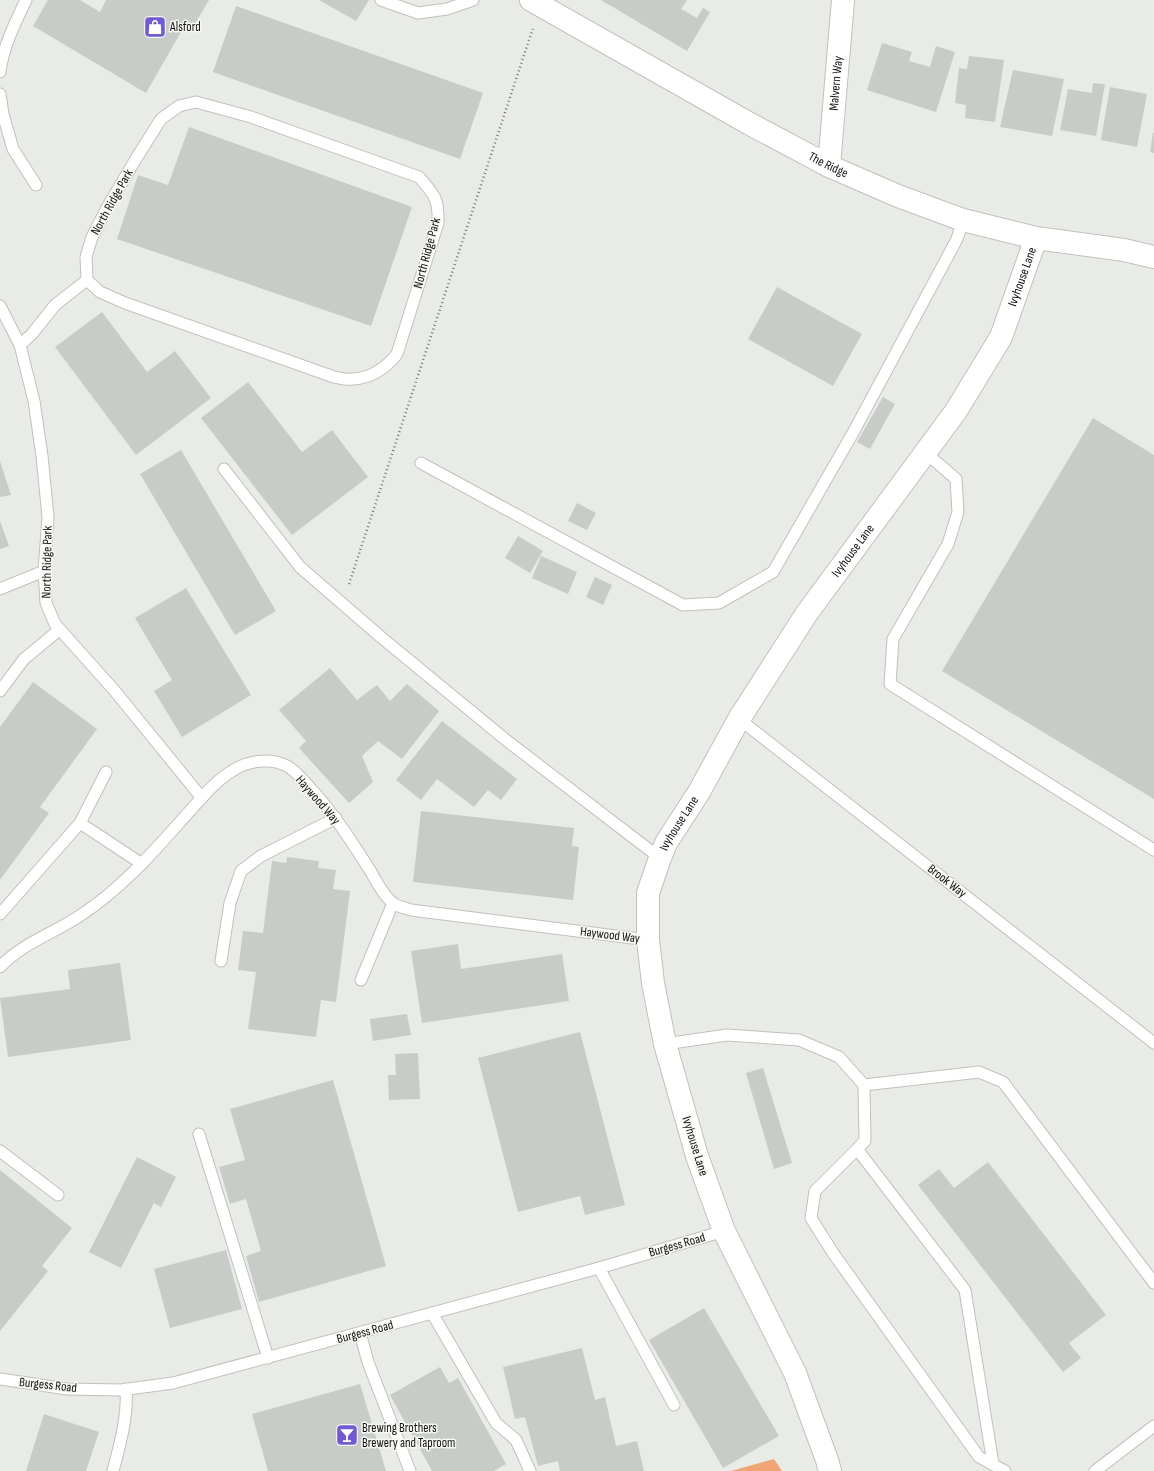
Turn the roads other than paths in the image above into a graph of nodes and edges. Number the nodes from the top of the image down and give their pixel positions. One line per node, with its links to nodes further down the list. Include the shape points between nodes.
1 (26, 0): 6 (lane, via 12,29)
2 (381, 0): 3 (lane, via 418,13 447,9)
3 (473, 0)
4 (843, 0): 8 (street, Malvern Way)
5 (537, 3): 8 (street, The Ridge)
6 (0, 72)
7 (0, 94): 9 (lane, via 13,149)
8 (829, 166): 10 (street, The Ridge, via 898,196)
9 (36, 185)
10 (963, 220): 11 (street, The Ridge); 17 (lane, via 957,239 854,431 773,572 719,603 683,605)
11 (1036, 238): 12 (street, The Ridge, via 1124,250); 16 (street, Ivyhouse Lane, via 1001,337)
12 (1154, 257)
13 (87, 280): 13 (lane, North Ridge Park, via 86,257 92,237 161,118 179,106 196,102 251,117 418,177 434,196 438,207 438,223 397,354 379,372 353,380 334,377 125,303 100,292); 15 (lane, via 54,305 32,334)
14 (0, 306): 15 (lane, North Ridge Park)
15 (20, 345): 19 (lane, North Ridge Park, via 34,400 42,456 48,517)
16 (926, 453): 23 (street, Ivyhouse Lane, via 807,613); 28 (lane, via 956,479 958,512 948,544 893,639 890,684)
17 (421, 463)
18 (224, 469): 29 (lane, via 300,567 506,740)
19 (44, 571): 20 (lane); 21 (lane, North Ridge Park, via 46,603 54,624)
20 (0, 589)
21 (60, 630): 22 (lane, via 24,659); 25 (lane, North Ridge Park, via 114,690)
22 (0, 691)
23 (739, 719): 29 (street, Ivyhouse Lane, via 699,792 666,843); 37 (lane, Brook Way)
24 (106, 772): 27 (lane)
25 (202, 798): 26 (lane, Haywood Way, via 231,771 244,765 268,760 286,766 300,777); 30 (lane, Haywood Way)
26 (336, 818): 31 (lane, Haywood Way); 34 (lane, via 261,856 241,871 230,903)
27 (80, 823): 30 (lane); 32 (lane)
28 (1154, 850)
29 (660, 858): 33 (street, Ivyhouse Lane, via 648,893)
30 (142, 864): 35 (lane, Haywood Way, via 80,916 27,946)
31 (393, 903): 33 (lane, Haywood Way, via 411,910); 36 (lane)
32 (0, 914)
33 (648, 940): 38 (street, Ivyhouse Lane, via 653,983)
34 (221, 961)
35 (0, 967)
36 (361, 980)
37 (1154, 1042)
38 (665, 1044): 39 (lane, via 727,1035 799,1040 839,1057); 44 (street, Ivyhouse Lane, via 697,1156)
39 (864, 1085): 41 (lane, via 865,1141); 46 (lane, via 979,1072 1003,1082)
40 (199, 1134): 49 (lane)
41 (857, 1149): 54 (lane, via 965,1290); 54 (lane, via 815,1191 811,1218 833,1253 979,1457)
42 (0, 1152): 43 (lane)
43 (58, 1195)
44 (724, 1231): 45 (lane, Burgess Road); 58 (street, Ivyhouse Lane, via 795,1373)
45 (600, 1268): 47 (lane, Burgess Road); 52 (lane)
46 (1154, 1283)
47 (432, 1313): 48 (lane, Burgess Road); 57 (lane, via 496,1422 516,1440)
48 (360, 1334): 49 (lane, Burgess Road); 56 (lane, via 368,1362)
49 (268, 1358): 51 (lane, Burgess Road, via 173,1382)
50 (0, 1379): 51 (lane, Burgess Road, via 67,1389)
51 (126, 1389): 55 (lane, via 125,1420)
52 (674, 1406)
53 (1154, 1426): 60 (lane)
54 (992, 1464): 59 (lane)
55 (113, 1471)
56 (410, 1471)
57 (530, 1471)
58 (830, 1471)
59 (1005, 1471)
60 (1095, 1471)

